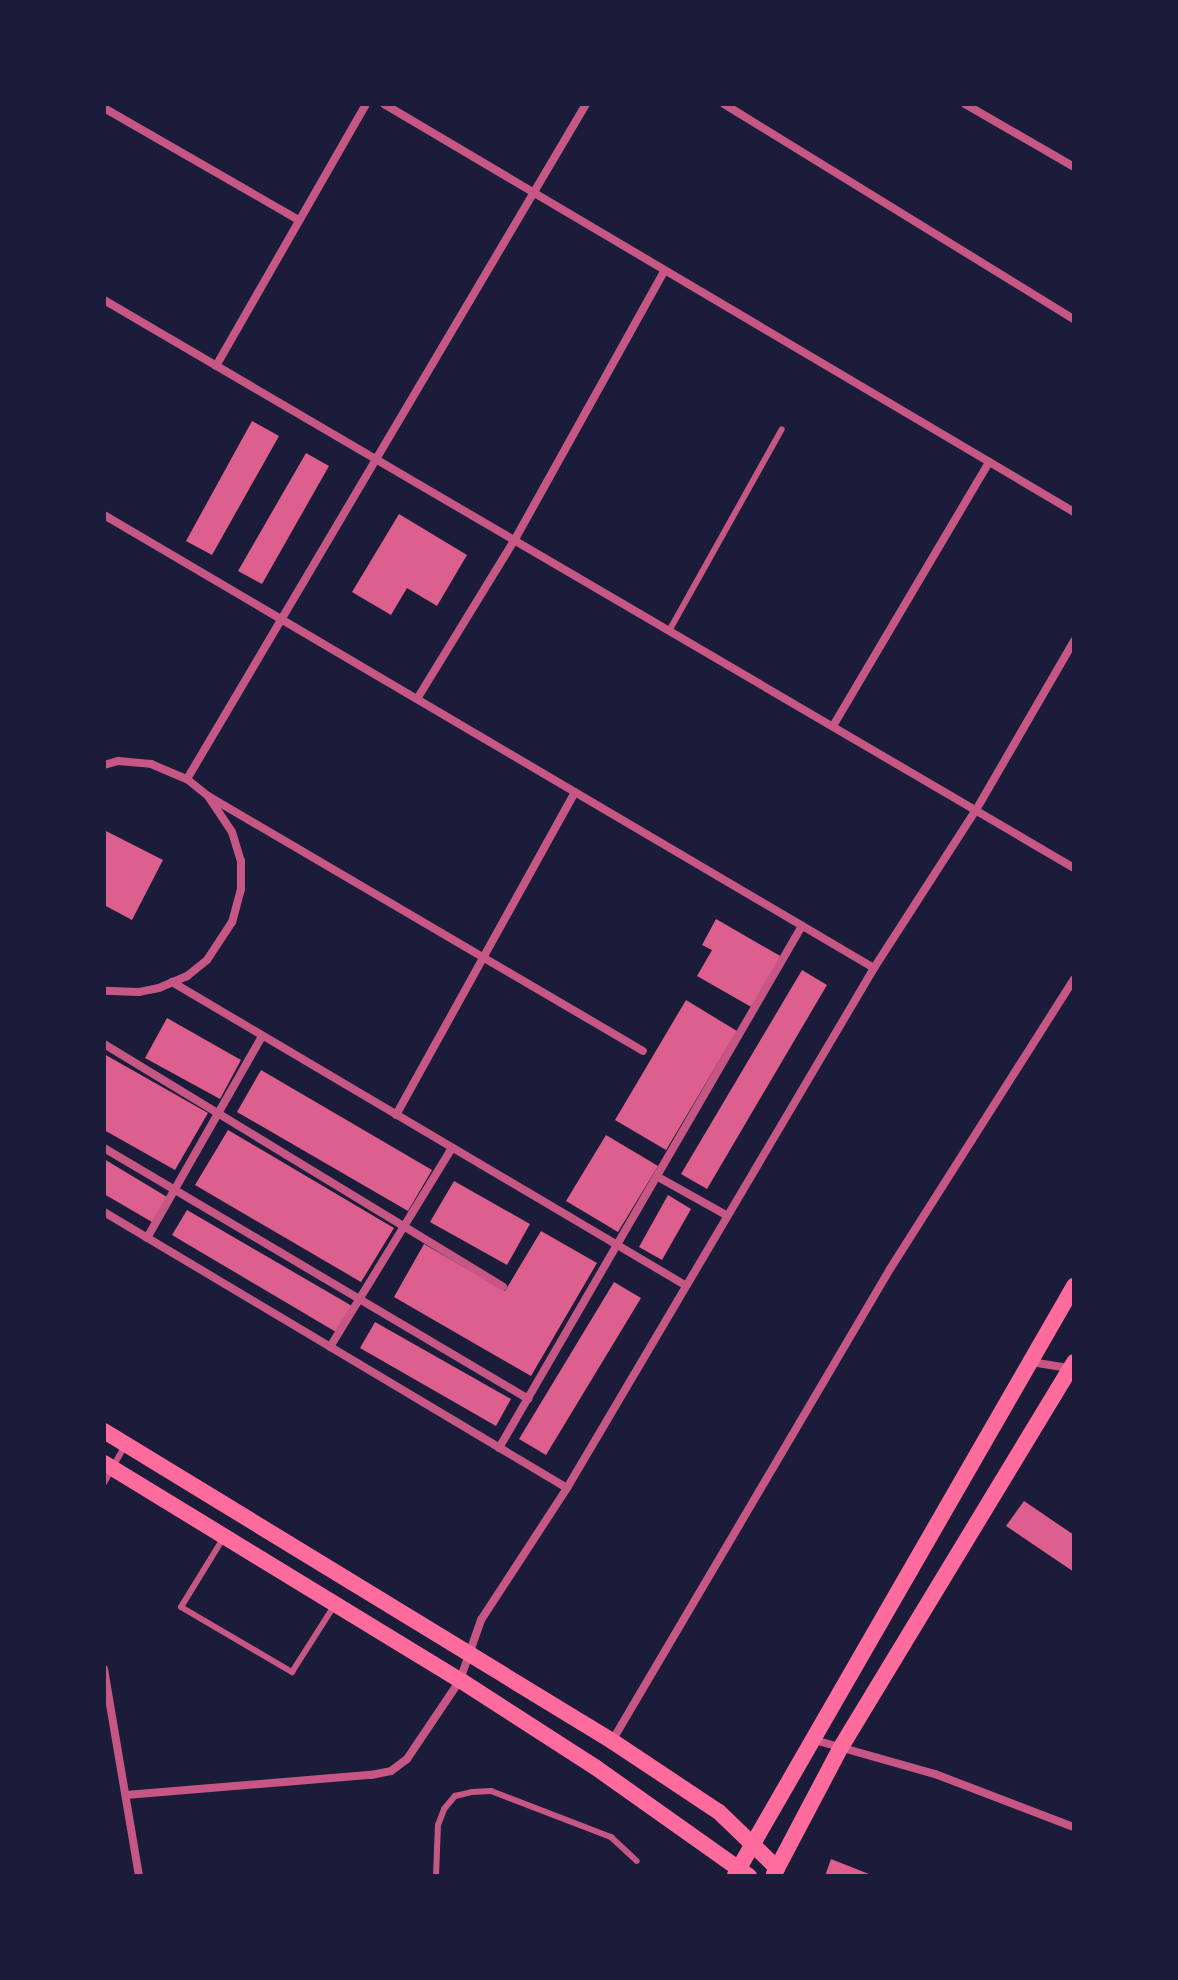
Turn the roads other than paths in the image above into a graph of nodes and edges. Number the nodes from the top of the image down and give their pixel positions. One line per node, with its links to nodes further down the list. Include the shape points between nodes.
1 (366, 104): 9 (street)
2 (384, 104): 8 (street)
3 (586, 104): 8 (street)
4 (724, 104): 12 (street)
5 (965, 104): 7 (street)
6 (104, 108): 9 (street)
7 (1074, 167)
8 (533, 194): 10 (street); 15 (street)
9 (299, 220): 13 (street)
10 (664, 271): 16 (street); 19 (street)
11 (104, 300): 13 (street)
12 (1074, 319)
13 (216, 366): 15 (street)
14 (782, 429): 21 (lane)
15 (375, 460): 19 (street); 20 (street)
16 (989, 462): 17 (street); 24 (street)
17 (1074, 512)
18 (104, 515): 20 (street)
19 (514, 541): 21 (street); 23 (street)
20 (281, 619): 23 (street); 26 (street)
21 (669, 631): 24 (street)
22 (1074, 641): 29 (street)
23 (417, 699): 27 (street)
24 (833, 726): 29 (street)
25 (104, 765): 26 (street, via 151,764)
26 (187, 779): 28 (street)
27 (575, 792): 31 (street); 32 (street)
28 (208, 796): 32 (street); 35 (street, via 232,832 241,861 241,889 232,922 207,960)
29 (976, 810): 30 (street); 33 (street)
30 (1074, 868)
31 (802, 926): 33 (street); 44 (street)
32 (484, 956): 39 (street); 41 (street)
33 (874, 968): 47 (street)
34 (1074, 979): 70 (street, via 890,1269)
35 (172, 982): 36 (street, via 139,992); 37 (street)
36 (104, 991)
37 (262, 1036): 40 (street); 41 (street)
38 (104, 1044): 40 (street)
39 (643, 1051)
40 (219, 1112): 45 (street); 48 (street)
41 (396, 1115): 43 (street)
42 (104, 1148): 45 (street)
43 (452, 1148): 48 (street); 50 (street)
44 (658, 1177): 47 (street); 50 (street)
45 (175, 1189): 49 (street); 54 (street)
46 (104, 1212): 49 (street)
47 (726, 1215): 51 (street)
48 (405, 1225): 53 (street); 54 (street)
49 (147, 1238): 55 (street)
50 (618, 1246): 51 (street); 58 (street)
51 (685, 1285): 63 (street)
52 (1074, 1286): 56 (main road)
53 (503, 1287)
54 (359, 1299): 55 (street); 58 (street)
55 (330, 1347): 61 (street)
56 (1029, 1362): 57 (street); 69 (main road)
57 (1073, 1366): 71 (main road)
58 (528, 1399): 61 (street)
59 (104, 1431): 60 (main road)
60 (126, 1444): 62 (lane); 66 (main road)
61 (499, 1448): 63 (street)
62 (107, 1471): 64 (main road)
63 (567, 1488): 66 (street, via 481,1620)
64 (225, 1536): 65 (main road); 65 (lane, via 181,1607 292,1672)
65 (335, 1603): 68 (main road)
66 (468, 1650): 68 (street); 70 (main road)
67 (104, 1669): 72 (street)
68 (460, 1680): 72 (street, via 407,1759 391,1771); 76 (main road)
69 (810, 1738): 71 (street); 74 (main road)
70 (612, 1741): 74 (main road, via 719,1812)
71 (841, 1747): 73 (street, via 935,1774); 77 (main road)
72 (126, 1795): 78 (street)
73 (1074, 1827)
74 (753, 1842): 76 (main road); 77 (main road)
75 (637, 1861): 79 (lane, via 611,1837 491,1791 472,1792 455,1796 444,1809 438,1825)
76 (741, 1873)
77 (779, 1873)
78 (139, 1876)
79 (436, 1876)

